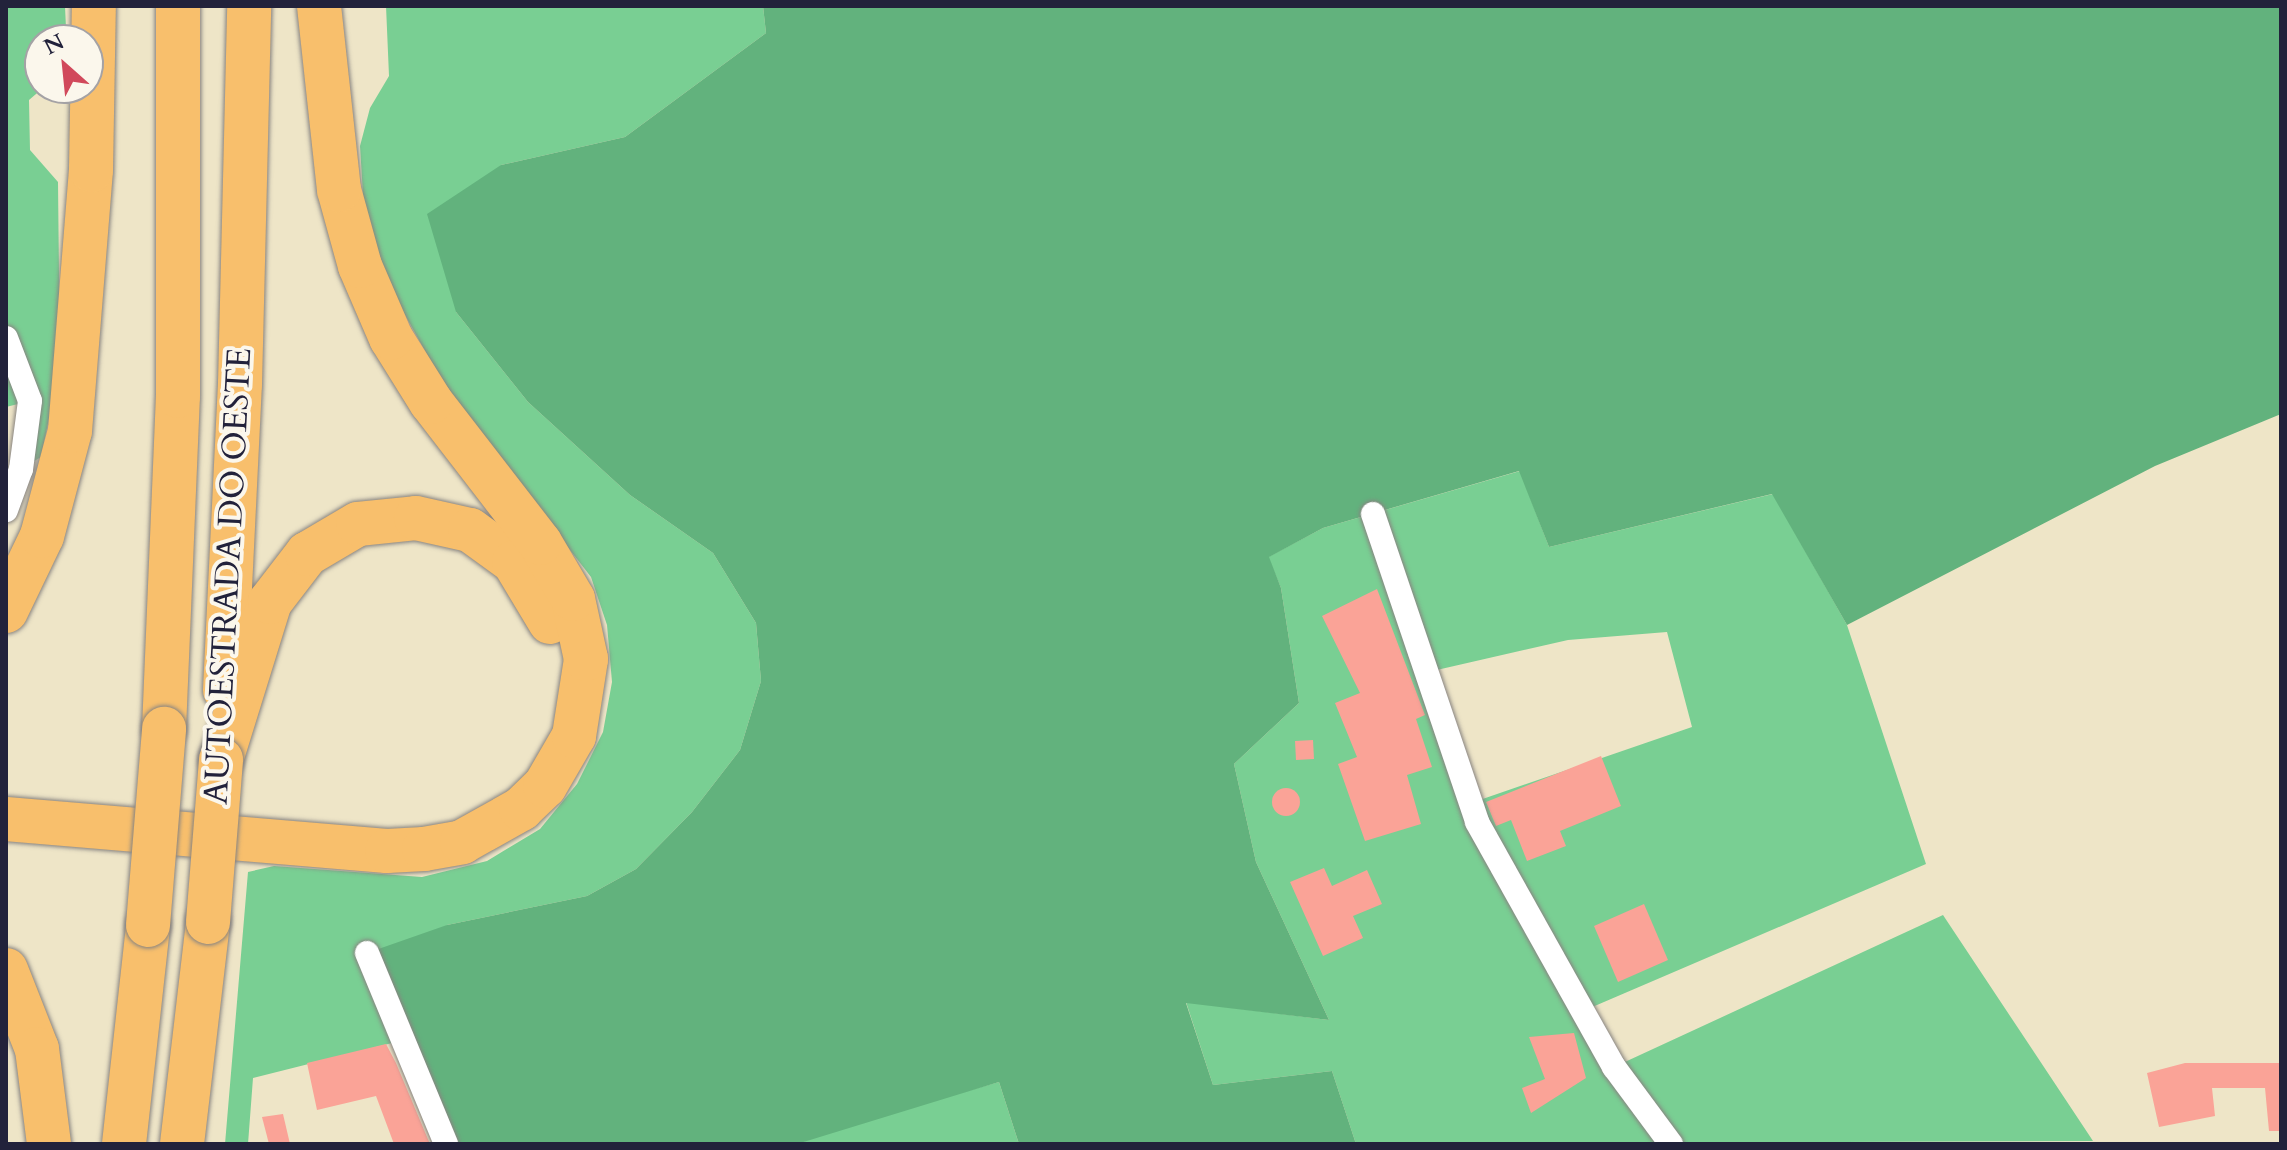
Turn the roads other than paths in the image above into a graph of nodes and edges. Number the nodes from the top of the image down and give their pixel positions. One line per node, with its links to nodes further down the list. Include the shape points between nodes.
1 (94, 6): 8 (highway, via 91,170 70,431 42,536)
2 (178, 6): 15 (highway, AUTOESTRADA DO OESTE, bridge, via 178,396 164,729)
3 (249, 6): 9 (highway, AUTOESTRADA DO OESTE, via 240,384)
4 (319, 6): 11 (highway, via 339,190 360,266 391,338 431,402 540,543 573,599 586,659 574,736 545,786 521,809 462,842 424,849 387,851)
5 (6, 338): 6 (street, via 30,401 21,469)
6 (6, 510)
7 (1373, 514): 18 (street, via 1477,822 1614,1067)
8 (6, 611)
9 (221, 760): 10 (highway, via 270,602 307,554 345,530 416,518 470,530 514,562 547,610 560,678 547,734 517,777 472,810 443,820 354,827); 16 (highway, AUTOESTRADA DO OESTE, bridge)
10 (6, 797)
11 (6, 819)
12 (367, 953): 17 (street)
13 (6, 970): 14 (highway, via 37,1049)
14 (49, 1144)
15 (124, 1144)
16 (182, 1144)
17 (446, 1144)
18 (1671, 1144)

